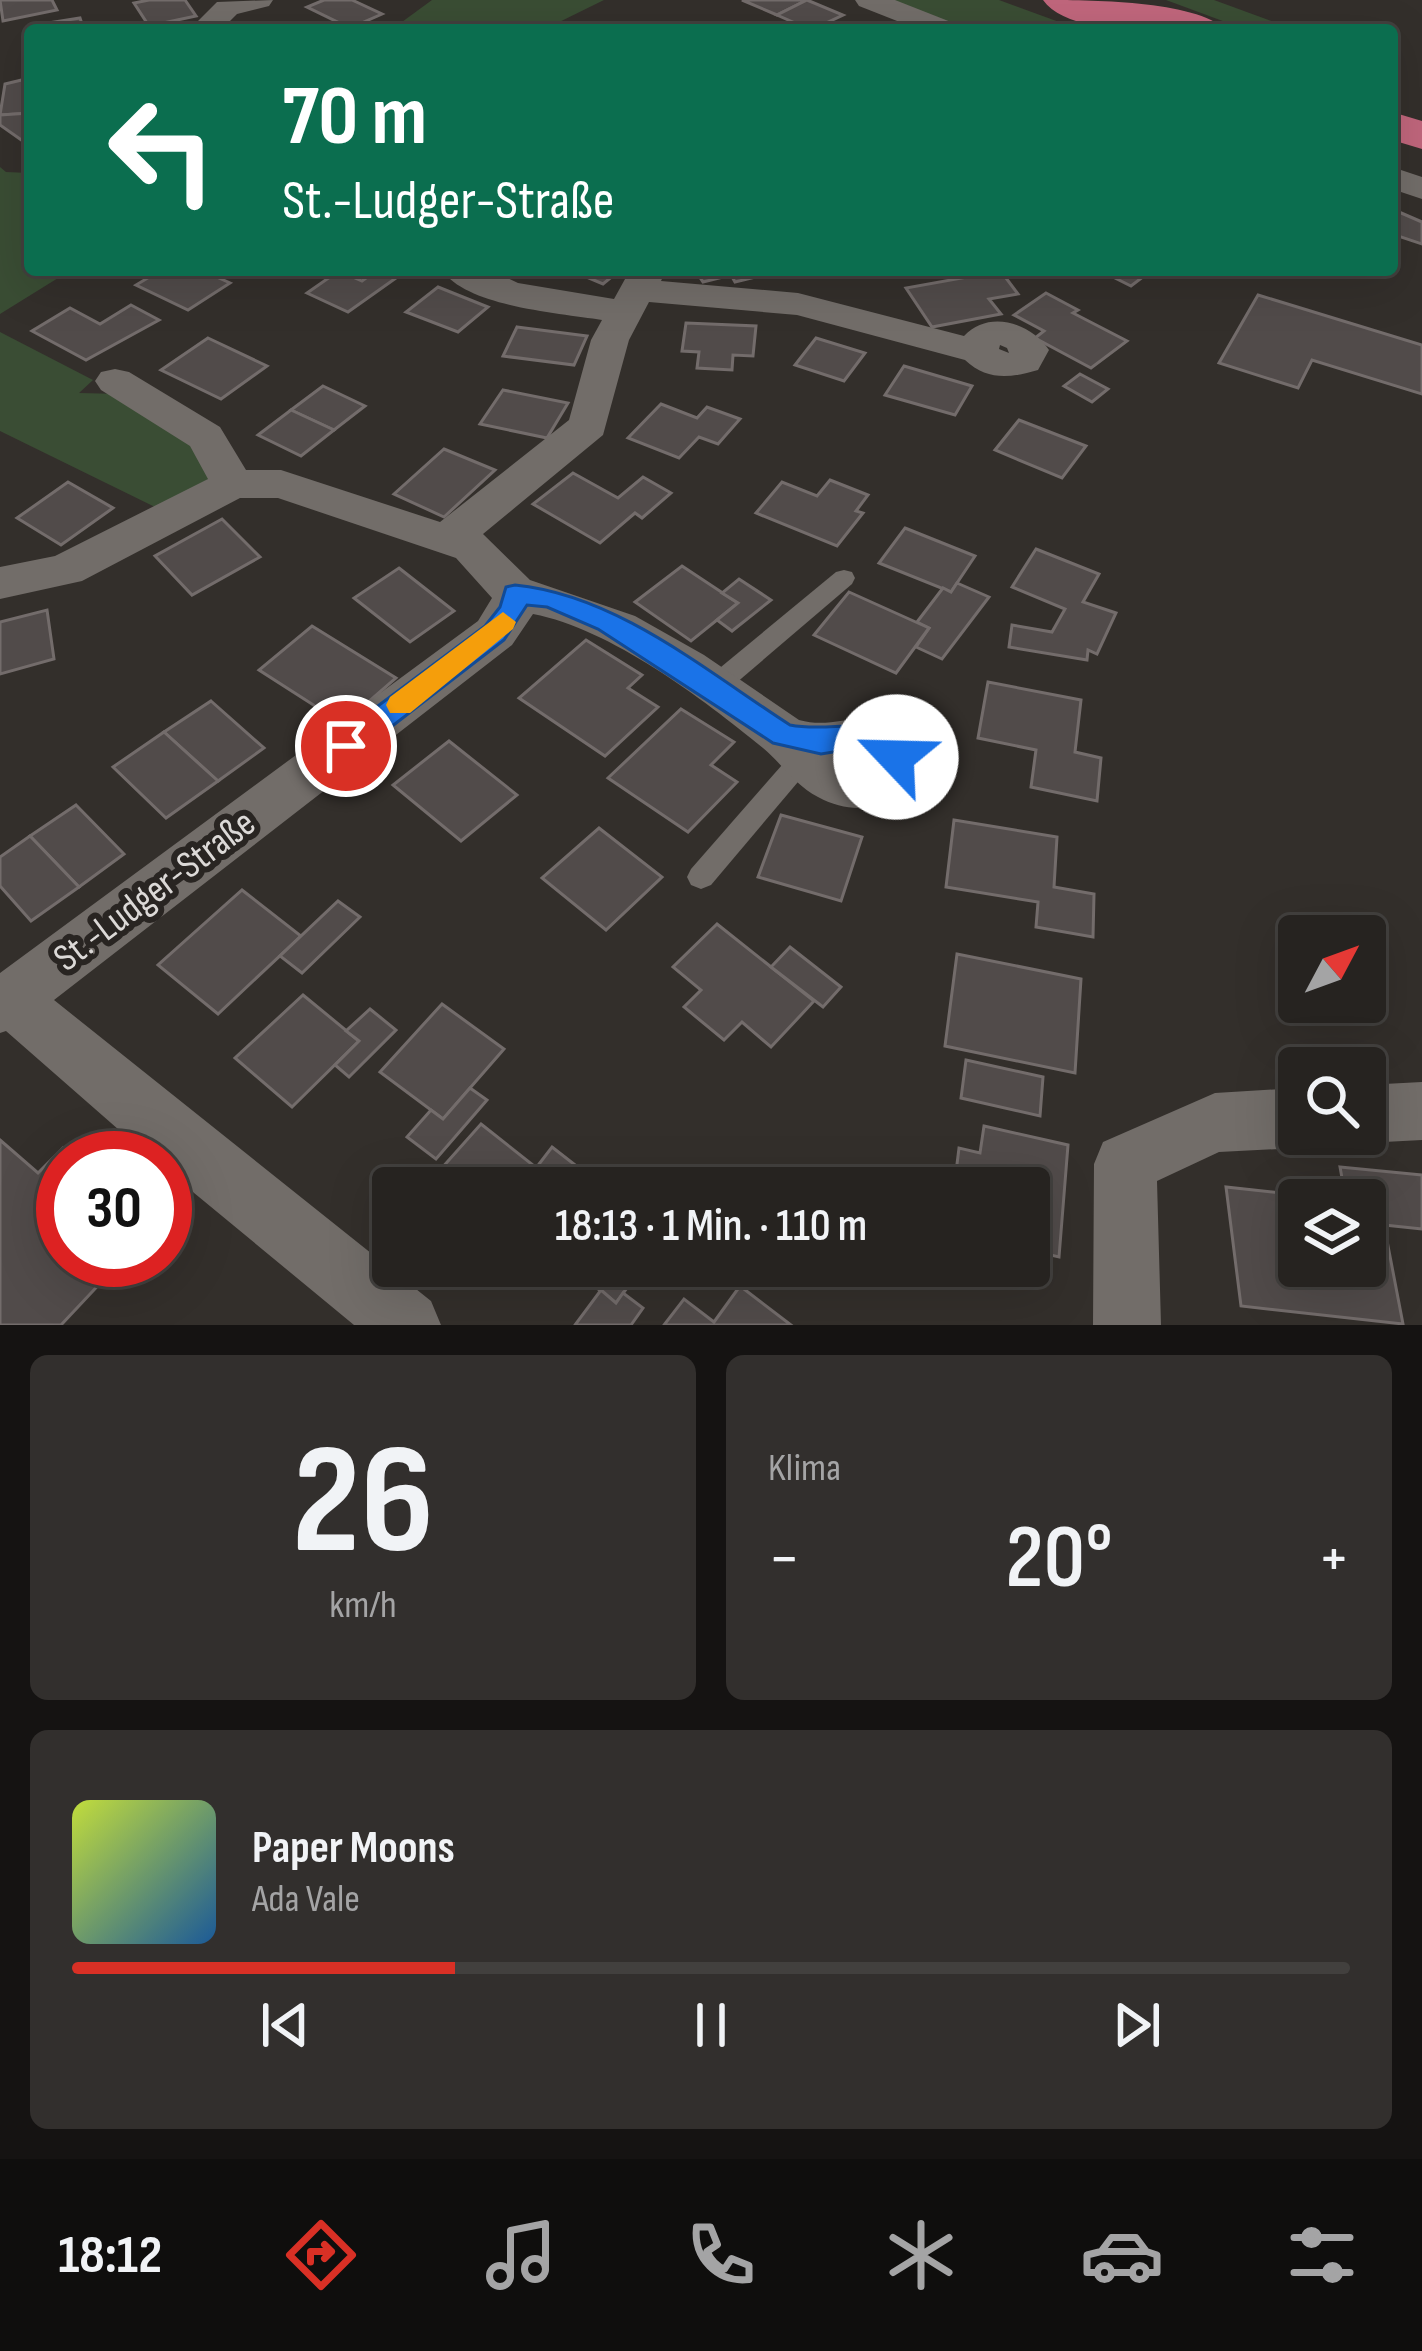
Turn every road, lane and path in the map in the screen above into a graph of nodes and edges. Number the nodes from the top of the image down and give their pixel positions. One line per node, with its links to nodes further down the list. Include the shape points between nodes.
1 (259, 0): 5 (street)
2 (869, 0): 6 (street)
3 (1063, 0): 7 (highway)
4 (1125, 0): 8 (highway)
5 (212, 21)
6 (931, 24)
7 (1127, 24)
8 (1189, 24)
9 (473, 276): 10 (street, via 509,293)
10 (637, 291): 11 (street, via 798,304); 14 (street, via 610,340 588,426)
11 (979, 352)
12 (115, 381): 13 (street, via 205,437)
13 (233, 484): 14 (street, via 281,484); 15 (street, via 66,569)
14 (446, 540): 17 (street, via 471,546)
15 (11, 572)
16 (844, 578): 18 (lane)
17 (515, 594): 18 (street, via 551,598 607,622); 21 (street, St.-Ludger-Straße, via 495,633)
18 (713, 688): 19 (street)
19 (794, 746): 20 (lane)
20 (701, 877)
21 (5, 1003): 25 (street)
22 (1422, 1111): 23 (street)
23 (1386, 1113)
24 (1278, 1119): 26 (street, via 1215,1123 1124,1164)
25 (407, 1325)
26 (1127, 1325)

